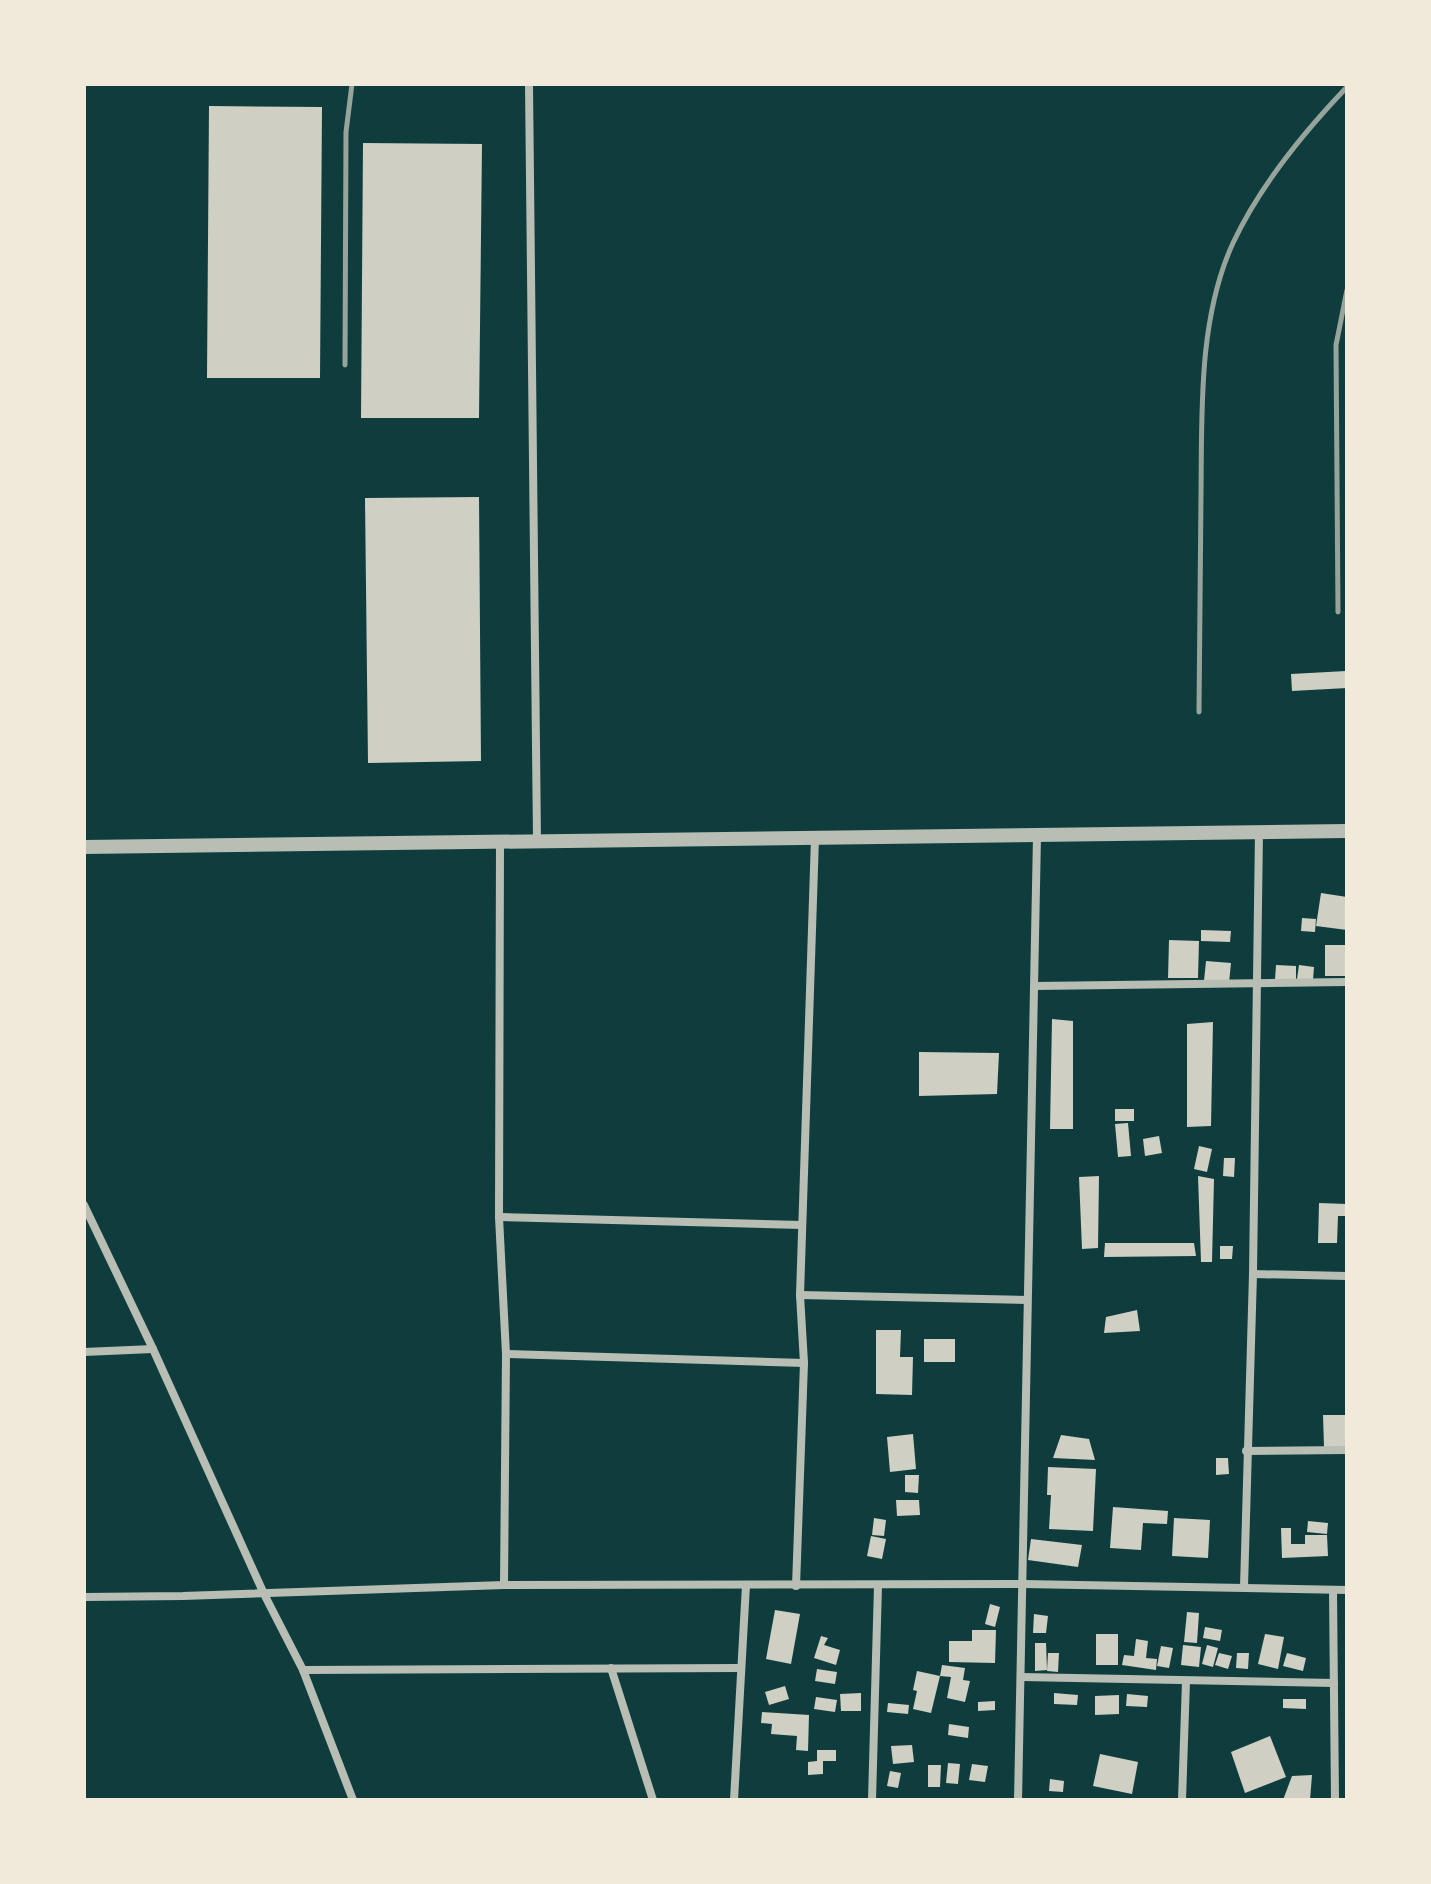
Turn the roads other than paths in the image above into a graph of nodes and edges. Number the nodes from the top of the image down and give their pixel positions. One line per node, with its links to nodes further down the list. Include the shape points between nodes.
1 (529, 84): 6 (street)
2 (1259, 831): 3 (street); 4 (street); 10 (street)
3 (1347, 831)
4 (1037, 836): 5 (street); 11 (street)
5 (815, 838): 6 (street); 14 (street)
6 (537, 840): 7 (street)
7 (500, 842): 8 (street); 13 (street)
8 (84, 847)
9 (1347, 982): 10 (street)
10 (1257, 984): 11 (street); 15 (street)
11 (1035, 986): 18 (street)
12 (84, 1205): 19 (street)
13 (499, 1217): 14 (street); 21 (street)
14 (802, 1225): 17 (street)
15 (1253, 1274): 16 (street); 24 (street)
16 (1347, 1276)
17 (800, 1295): 18 (street); 22 (street)
18 (1027, 1300): 25 (street)
19 (153, 1349): 20 (street); 33 (street)
20 (84, 1352)
21 (506, 1354): 22 (street); 26 (street)
22 (804, 1363): 28 (street)
23 (1347, 1450): 24 (street)
24 (1246, 1451): 30 (street)
25 (1023, 1584): 29 (street); 30 (street); 38 (street)
26 (504, 1585): 27 (street); 33 (street)
27 (746, 1585): 28 (street); 36 (street)
28 (796, 1586): 29 (street)
29 (878, 1586): 44 (street)
30 (1244, 1587): 31 (street)
31 (1333, 1590): 32 (street); 40 (street)
32 (1347, 1590)
33 (264, 1594): 34 (street); 37 (street)
34 (84, 1597)
35 (611, 1668): 36 (street); 37 (street); 42 (street)
36 (739, 1668): 43 (street)
37 (303, 1670): 41 (street)
38 (1021, 1677): 39 (street); 45 (street)
39 (1186, 1681): 40 (street); 46 (street)
40 (1334, 1683): 47 (street)
41 (353, 1800)
42 (653, 1800)
43 (734, 1800)
44 (872, 1800)
45 (1018, 1800)
46 (1182, 1800)
47 (1335, 1800)

